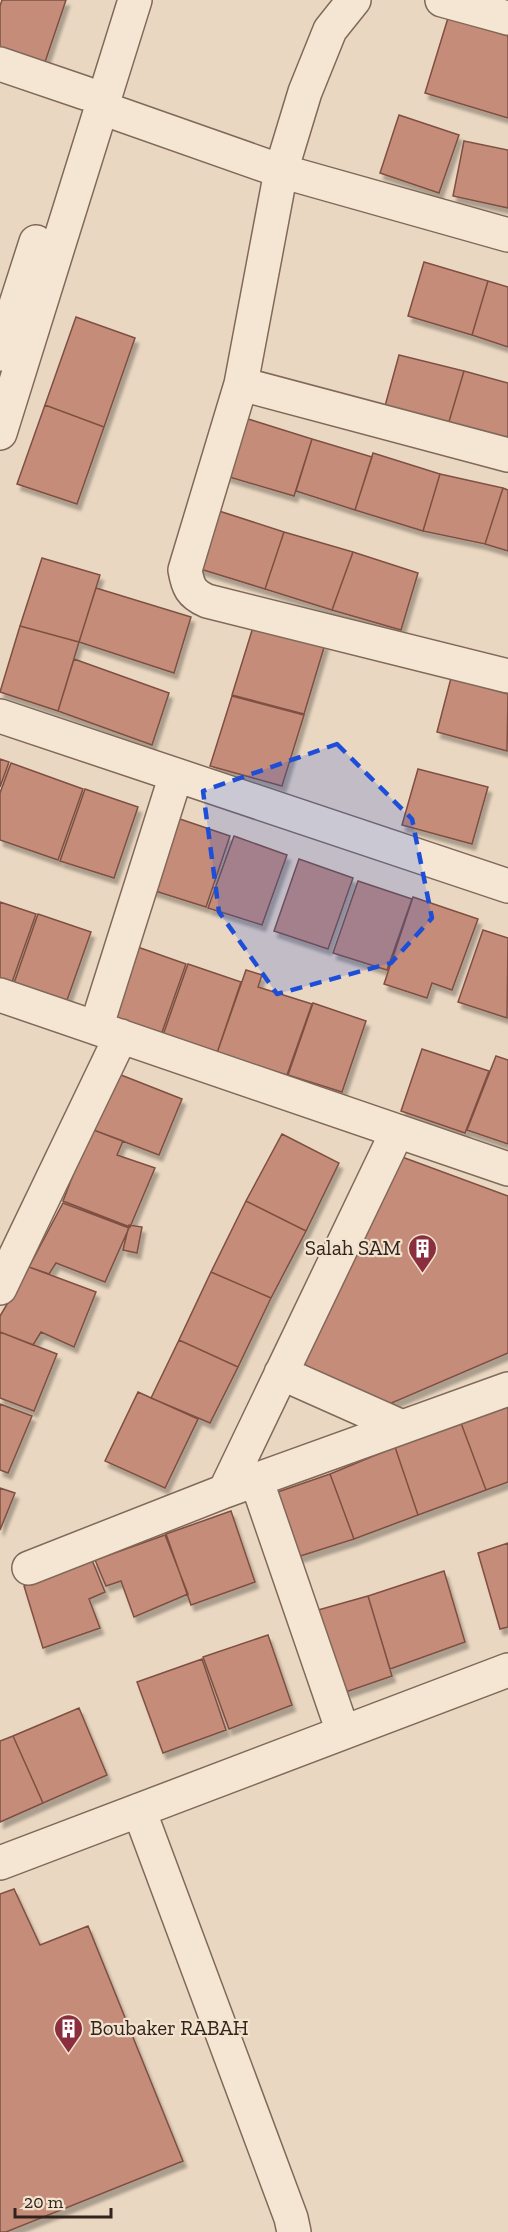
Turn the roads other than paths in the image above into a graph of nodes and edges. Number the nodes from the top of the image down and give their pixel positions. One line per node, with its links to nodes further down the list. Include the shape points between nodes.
1 (112, 0): 7 (street)
2 (135, 0): 7 (street)
3 (354, 0): 8 (street, via 330,30 305,92)
4 (442, 0): 5 (street)
5 (508, 18)
6 (0, 64): 7 (street)
7 (94, 100): 8 (street); 10 (street); 12 (street)
8 (282, 171): 9 (street); 11 (street)
9 (508, 235)
10 (0, 354)
11 (241, 384): 13 (street); 14 (street, via 185,570 194,595)
12 (0, 433)
13 (508, 455)
14 (508, 676)
15 (0, 716): 16 (street)
16 (176, 776): 17 (street); 19 (street)
17 (508, 886)
18 (0, 995): 19 (street)
19 (108, 1032): 20 (street); 22 (street)
20 (397, 1131): 21 (street); 23 (street)
21 (508, 1169)
22 (0, 1288)
23 (281, 1373): 25 (street); 27 (street)
24 (508, 1389): 25 (street)
25 (400, 1426): 26 (street)
26 (256, 1479): 27 (street); 30 (street)
27 (225, 1491): 28 (street)
28 (29, 1568)
29 (508, 1670): 30 (street)
30 (343, 1732): 31 (street)
31 (139, 1809): 32 (street); 33 (street)
32 (0, 1863)
33 (294, 2232)

